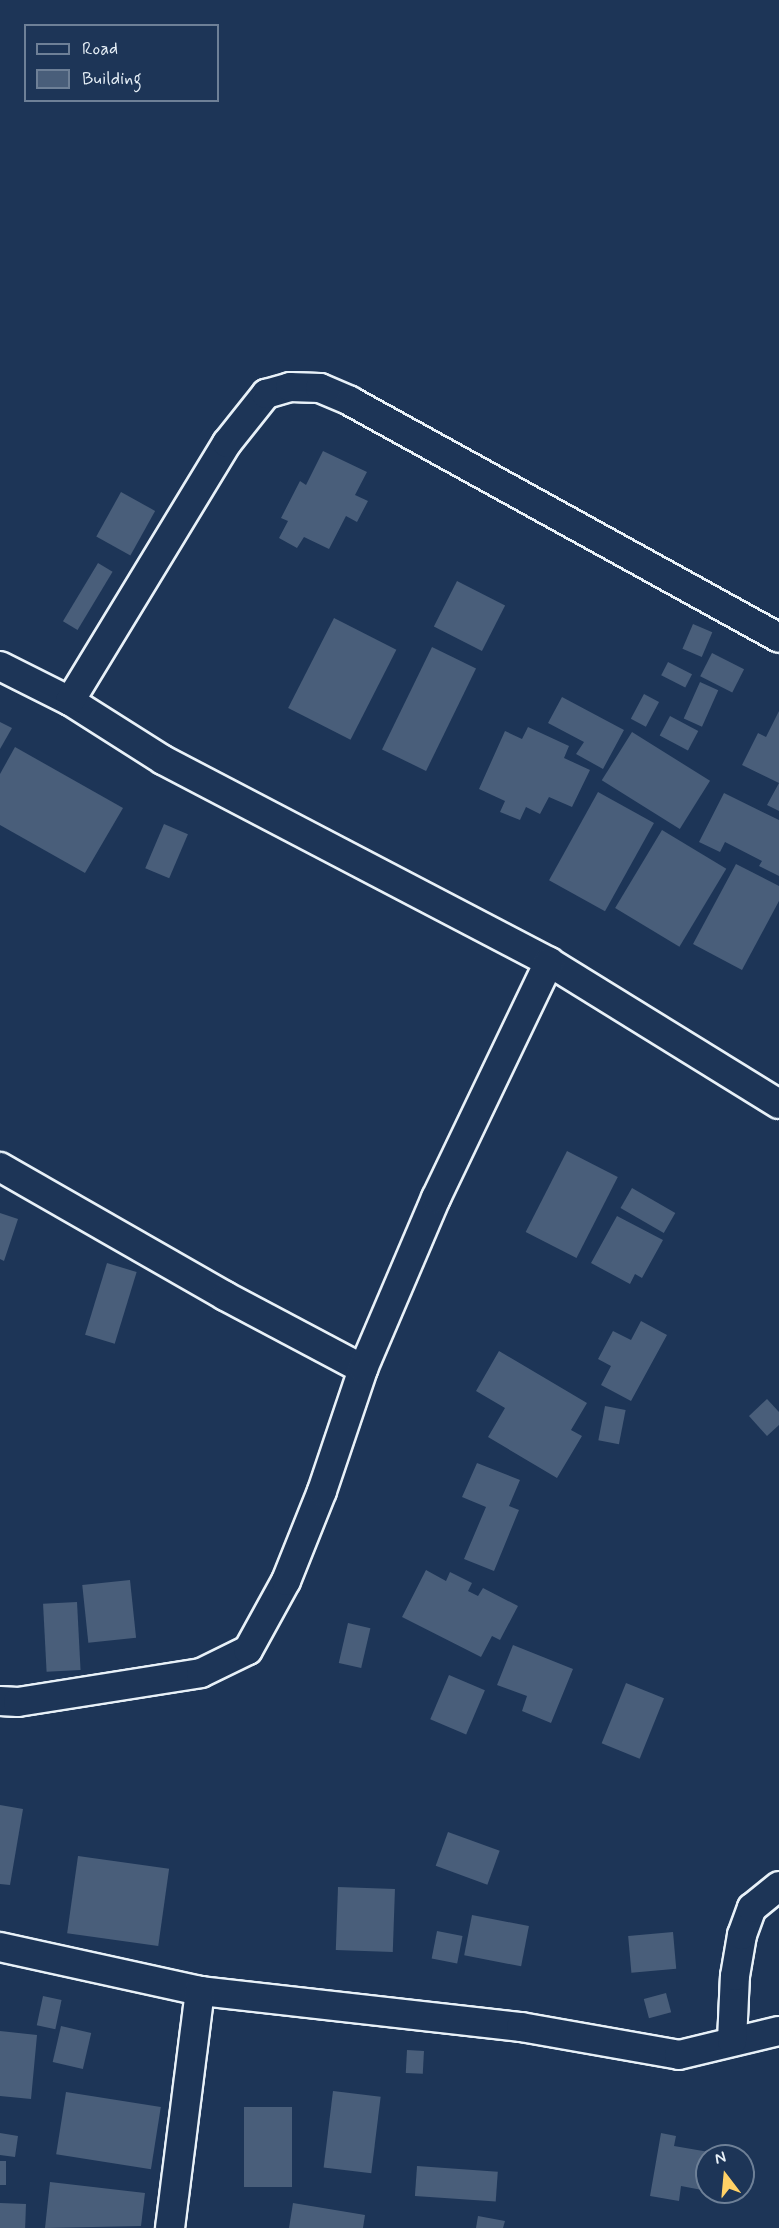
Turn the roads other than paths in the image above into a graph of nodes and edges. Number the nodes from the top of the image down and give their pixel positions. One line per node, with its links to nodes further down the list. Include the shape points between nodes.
1 (779, 638): 3 (street, via 350,401 320,388 290,387 266,394 227,443)
2 (0, 666): 3 (street)
3 (70, 701): 4 (street, via 163,760)
4 (549, 962): 5 (street); 7 (street, via 487,1085)
5 (779, 1104)
6 (0, 1167): 7 (street, via 225,1296)
7 (363, 1369): 8 (street, via 322,1491 286,1581 248,1650 201,1673 18,1702)
8 (0, 1701)
9 (779, 1886): 13 (street, via 752,1908 742,1935 735,1976)
10 (0, 1947): 11 (street)
11 (200, 1991): 13 (street, via 521,2027 680,2055); 14 (street)
12 (779, 2031): 13 (street)
13 (732, 2041)
14 (170, 2228)

